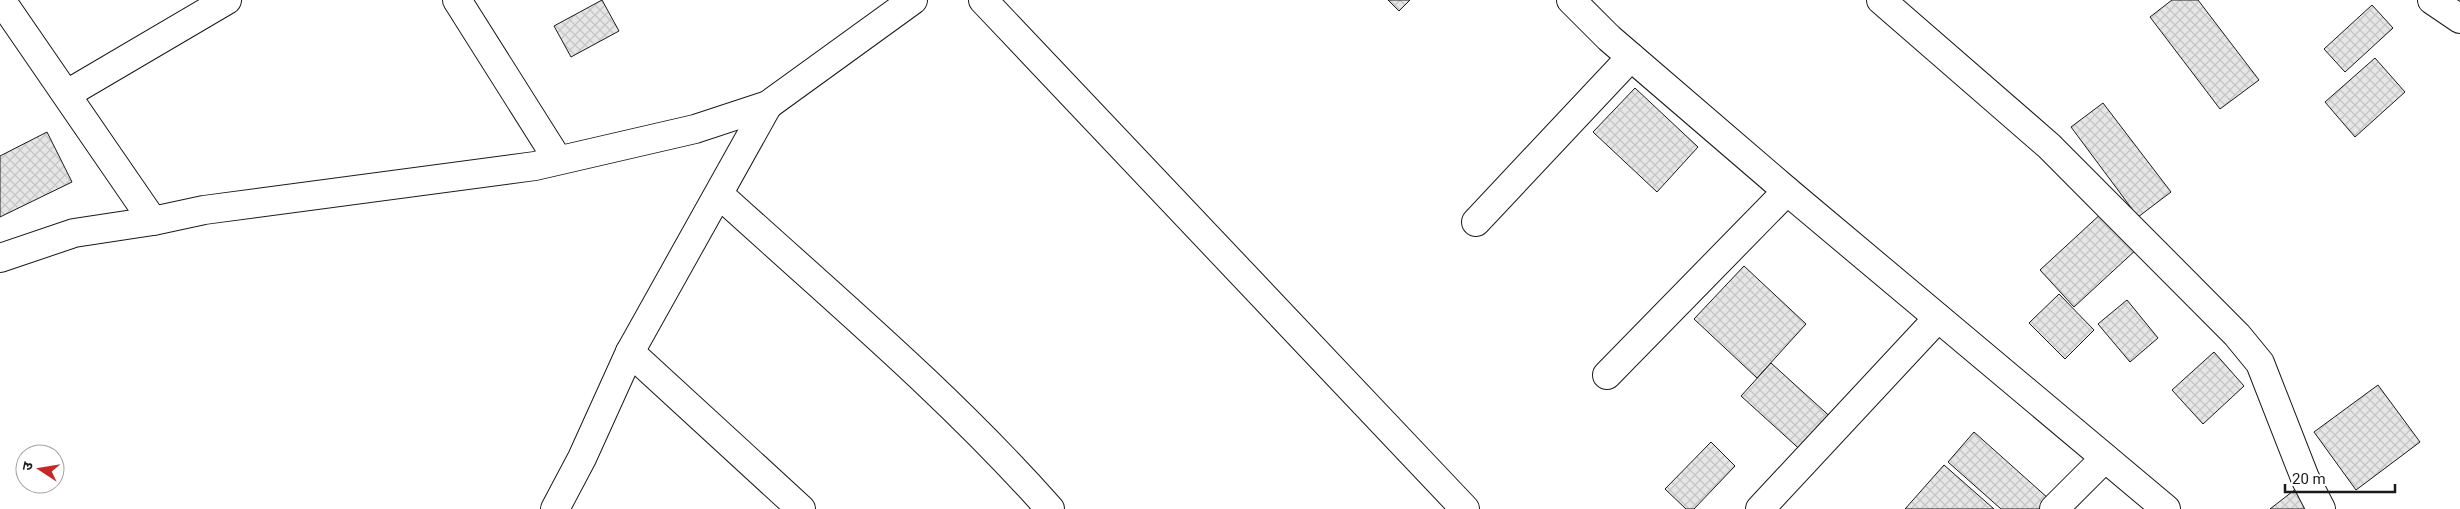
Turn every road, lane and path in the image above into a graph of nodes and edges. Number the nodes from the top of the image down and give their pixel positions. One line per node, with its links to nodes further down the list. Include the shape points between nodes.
1 (2, 0): 11 (street)
2 (227, 0): 11 (street)
3 (457, 0): 13 (street)
4 (913, 0): 12 (street)
5 (983, 0): 26 (street)
6 (1571, 0): 10 (street)
7 (1881, 0): 30 (street, via 2049,146 2237,335 2260,363 2305,478)
8 (2432, 0): 9 (street)
9 (2460, 20)
10 (1631, 57): 14 (street); 17 (street)
11 (66, 94): 16 (street)
12 (768, 105): 13 (street, via 695,129); 15 (street)
13 (558, 160): 16 (street, via 535,166 204,210)
14 (1787, 191): 19 (street); 21 (street)
15 (720, 195): 20 (street); 25 (street, via 959,412)
16 (153, 222): 18 (street, via 74,233)
17 (1476, 222)
18 (0, 258)
19 (1938, 318): 22 (street); 27 (street)
20 (630, 352): 23 (street); 24 (street)
21 (1607, 374)
22 (2105, 458): 28 (street); 29 (street)
23 (555, 509)
24 (802, 509)
25 (1050, 509)
26 (1465, 509)
27 (1760, 509)
28 (2054, 509)
29 (2166, 509)
30 (2321, 509)

